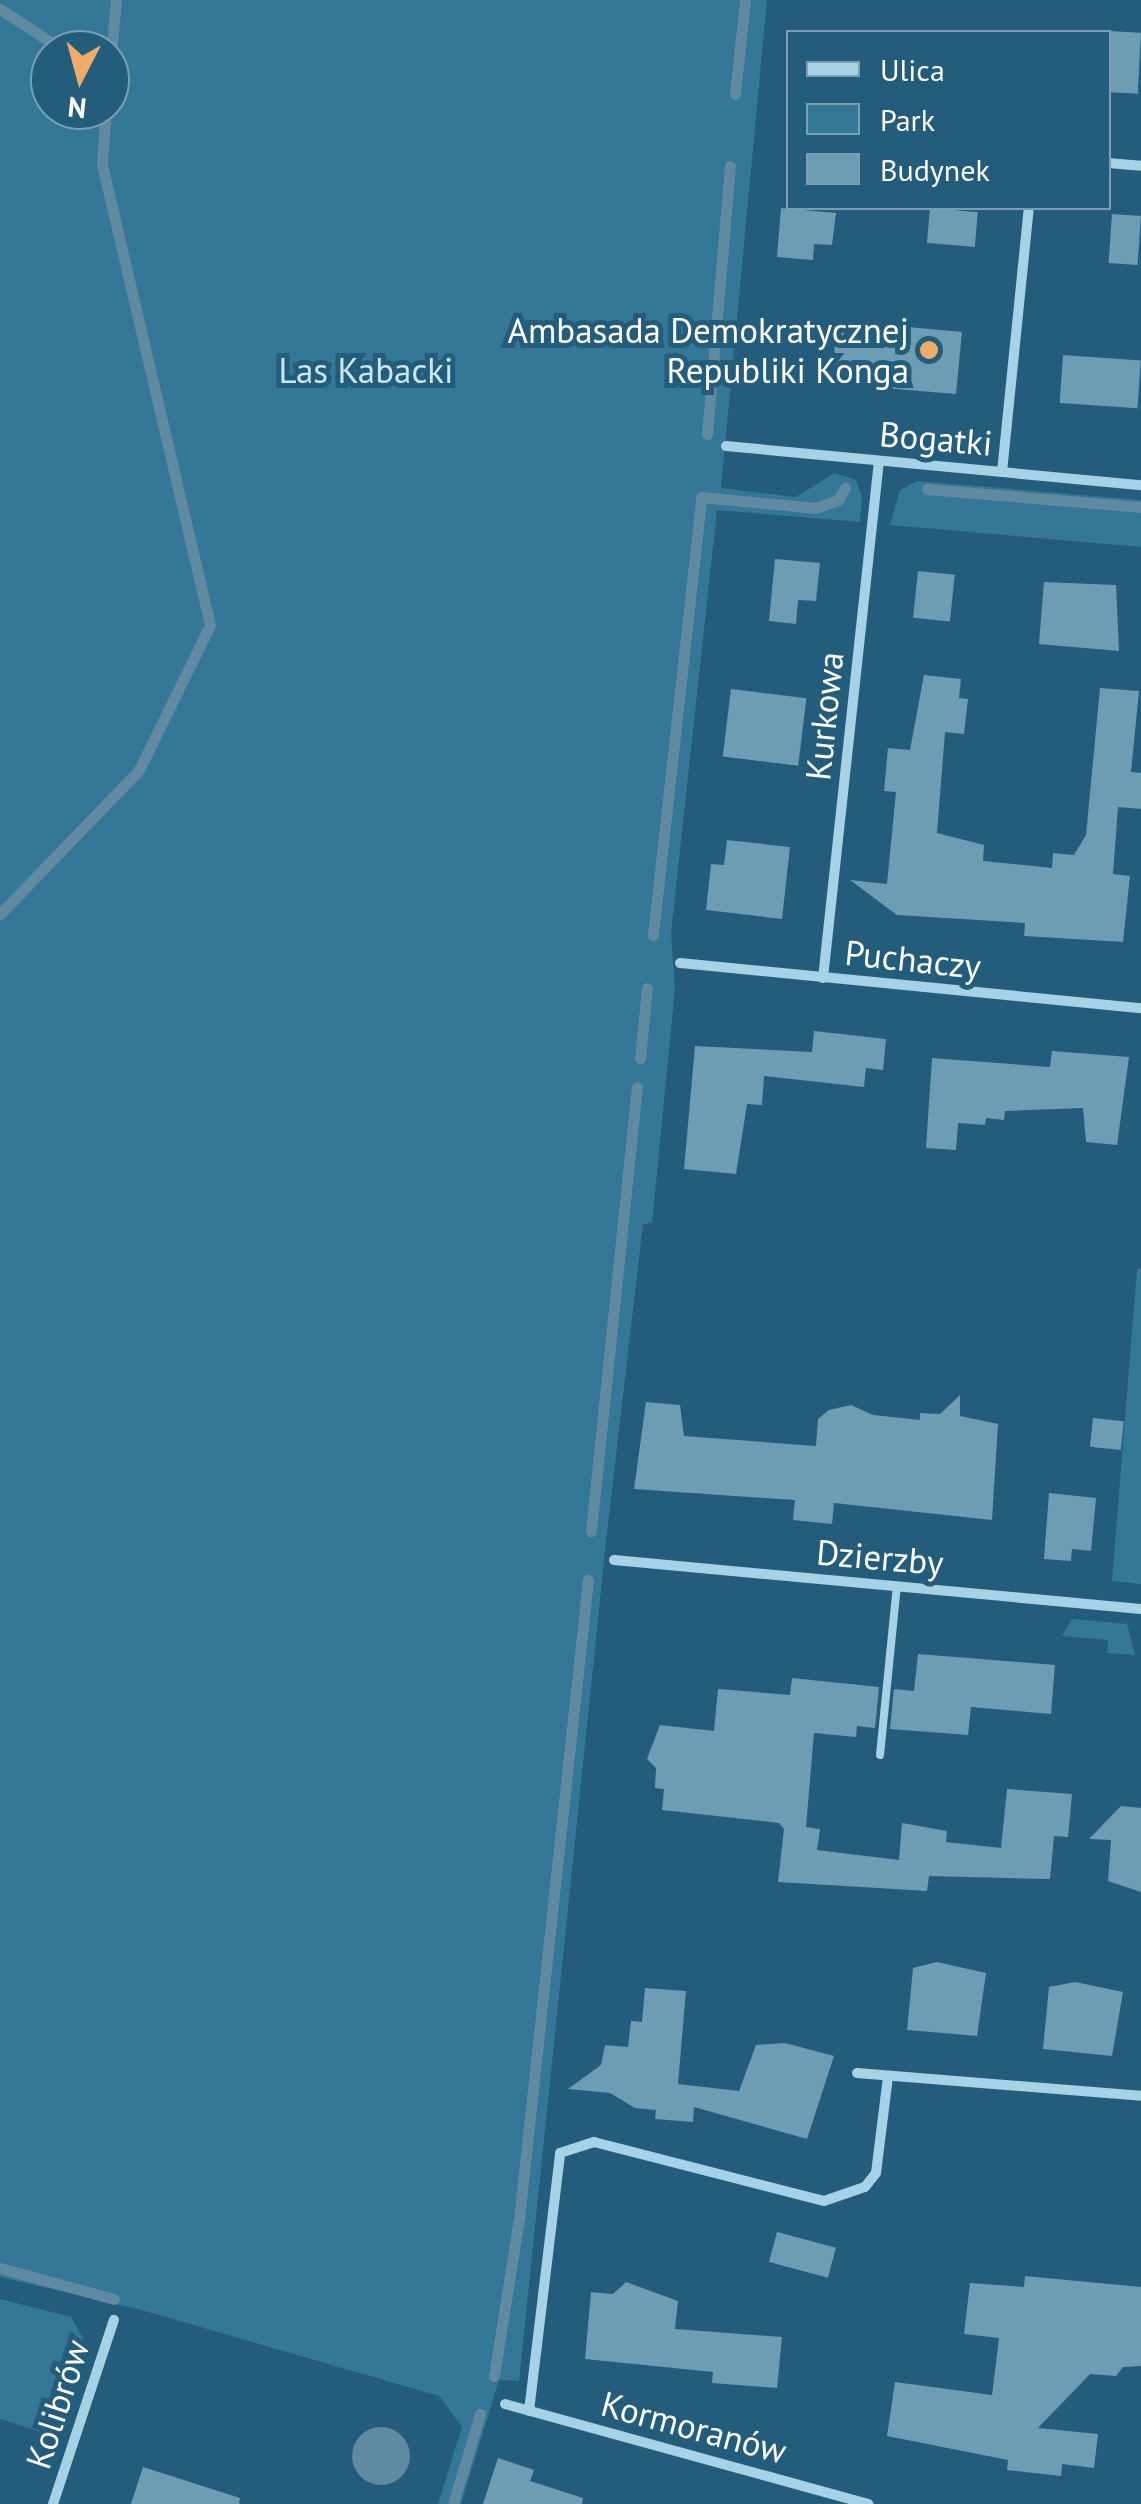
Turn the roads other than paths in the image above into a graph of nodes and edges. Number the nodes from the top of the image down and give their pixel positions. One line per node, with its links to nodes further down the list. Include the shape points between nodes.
1 (1111, 163): 2 (street)
2 (1141, 166)
3 (1030, 210): 6 (street)
4 (726, 446): 5 (street, Bogatki)
5 (880, 461): 6 (street, Bogatki); 9 (street, Kurkowa)
6 (1002, 472): 7 (street, Bogatki)
7 (1141, 485)
8 (680, 963): 9 (street, Puchaczy)
9 (823, 978): 10 (street, Puchaczy)
10 (1141, 1008)
11 (614, 1560): 12 (street, Dzierzby)
12 (897, 1586): 13 (street, Dzierzby); 14 (lane)
13 (1141, 1609)
14 (880, 1755)
15 (857, 2073): 16 (street)
16 (888, 2076): 17 (street); 20 (street, via 876,2173 865,2187 824,2202 594,2142 560,2152)
17 (1141, 2096)
18 (114, 2320): 21 (street, Kolibrów)
19 (505, 2404): 20 (street, Kormoranów)
20 (529, 2410): 22 (street, Kormoranów)
21 (53, 2504)
22 (868, 2504)

